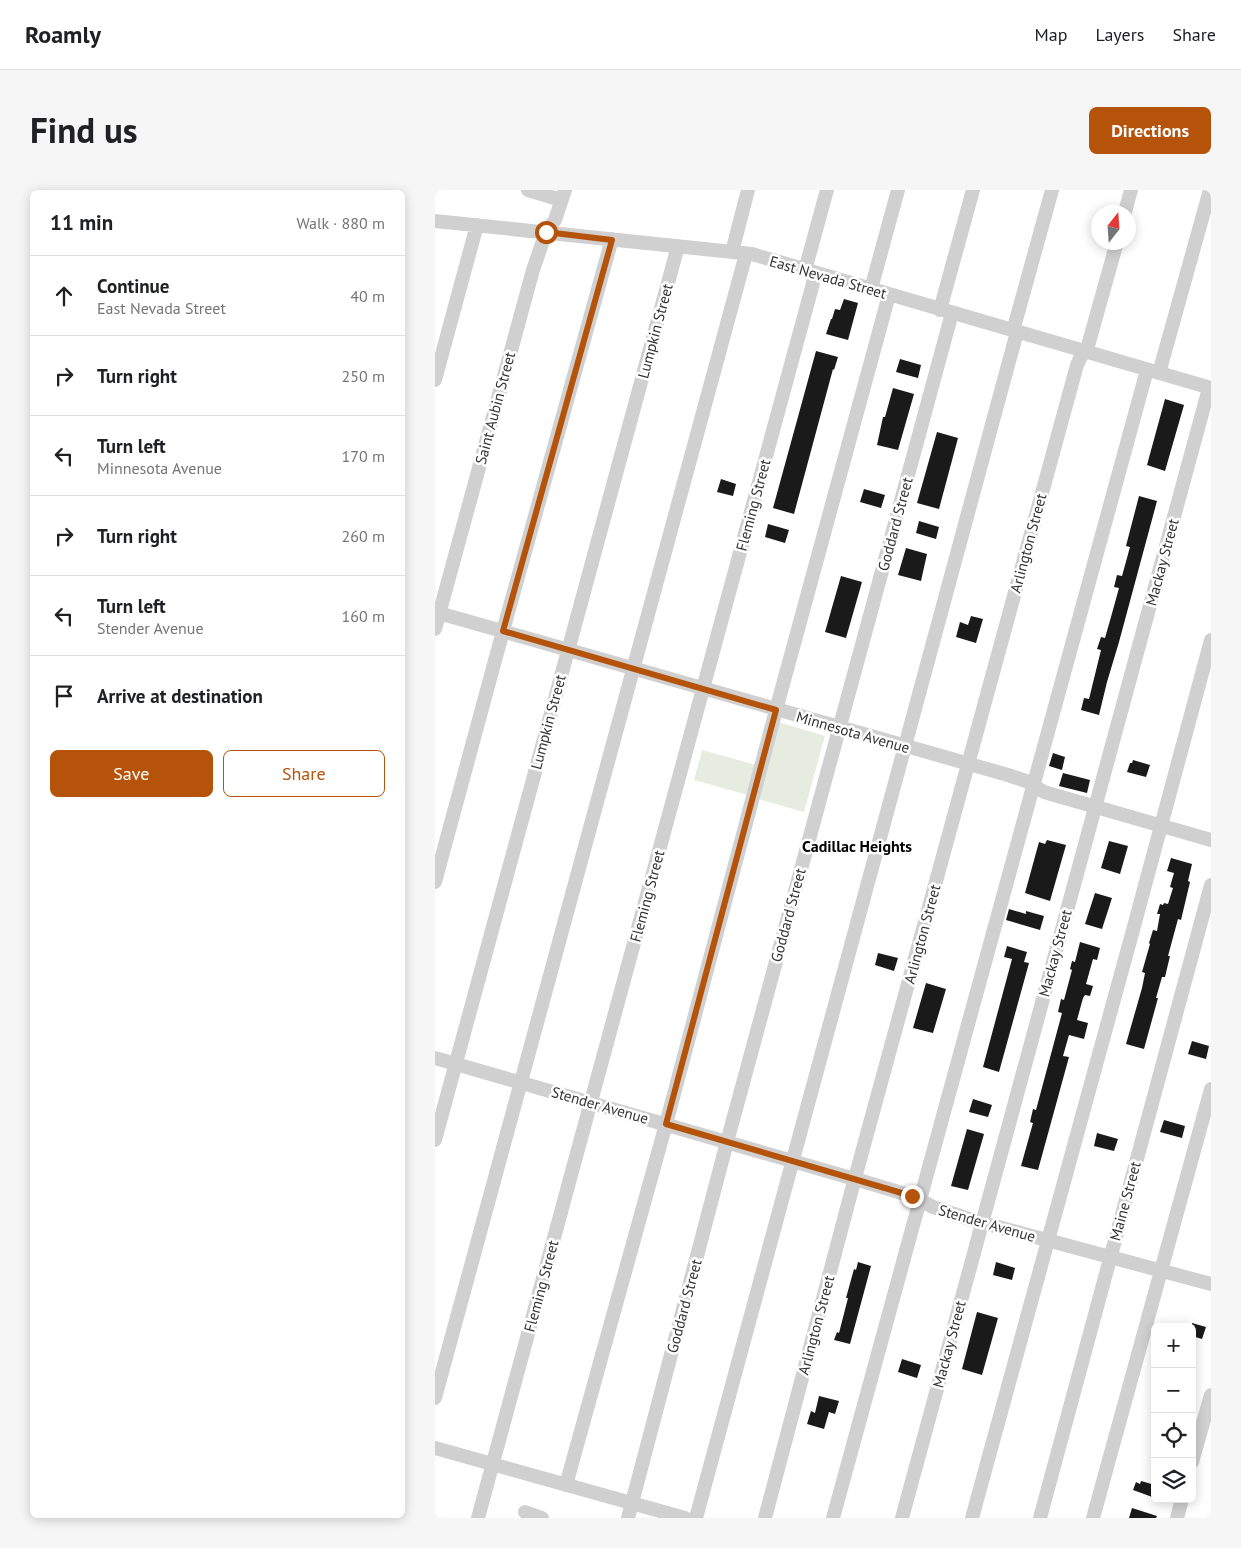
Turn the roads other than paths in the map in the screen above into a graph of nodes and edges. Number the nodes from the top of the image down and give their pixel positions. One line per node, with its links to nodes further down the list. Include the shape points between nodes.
1 (528, 190): 9 (street)
2 (748, 190): 17 (street)
3 (827, 190): 18 (street, Fleming Street)
4 (898, 190): 19 (street)
5 (973, 190): 21 (street, Goddard Street)
6 (1052, 190): 22 (street)
7 (1131, 190): 10 (street)
8 (1209, 190): 24 (street)
9 (563, 195): 13 (street, Saint Aubin Street, via 555,220)
10 (1127, 205)
11 (435, 220): 12 (street, East Nevada Street)
12 (477, 225): 13 (street, East Nevada Street); 25 (street)
13 (546, 232): 14 (street, East Nevada Street); 27 (street, Saint Aubin Street)
14 (612, 240): 15 (street, East Nevada Street); 29 (street)
15 (678, 246): 17 (street, East Nevada Street); 31 (street, Lumpkin Street)
16 (1115, 250): 23 (street, Arlington Street)
17 (739, 253): 18 (street, East Nevada Street); 32 (street)
18 (810, 271): 19 (street, East Nevada Street); 33 (street, Fleming Street, via 807,306)
19 (871, 289): 20 (street, East Nevada Street)
20 (889, 295): 21 (street, East Nevada Street); 34 (street)
21 (946, 312): 22 (street, East Nevada Street); 35 (street, Goddard Street)
22 (1015, 332): 23 (street, East Nevada Street); 36 (street)
23 (1085, 352): 24 (street, East Nevada Street); 37 (street, Arlington Street, via 1077,365)
24 (1153, 372): 26 (street, East Nevada Street); 38 (street)
25 (435, 380)
26 (1210, 388): 39 (street, Mackay Street)
27 (437, 612): 28 (street, Saint Aubin Street); 29 (street, Minnesota Avenue)
28 (435, 629)
29 (503, 631): 31 (street, Minnesota Avenue); 42 (street)
30 (1211, 640): 40 (street)
31 (568, 650): 32 (street, Minnesota Avenue); 45 (street, Lumpkin Street)
32 (632, 668): 33 (street, Minnesota Avenue); 46 (street)
33 (703, 689): 34 (street, Minnesota Avenue); 48 (street, Fleming Street)
34 (776, 710): 35 (street, Minnesota Avenue); 49 (street)
35 (839, 728): 36 (street, Minnesota Avenue); 51 (street, Goddard Street)
36 (905, 747): 37 (street, Minnesota Avenue); 52 (street)
37 (968, 765): 38 (street, Minnesota Avenue, via 1008,775); 53 (street, Arlington Street)
38 (1033, 786): 39 (street, Minnesota Avenue); 54 (street)
39 (1095, 808): 40 (street, Minnesota Avenue); 55 (street, Mackay Street)
40 (1161, 826): 41 (street, Minnesota Avenue); 56 (street)
41 (1211, 840)
42 (435, 882)
43 (1211, 885): 57 (street, Maine Street)
44 (435, 1058): 45 (street, Stender Avenue)
45 (456, 1064): 46 (street, Stender Avenue); 50 (street, Lumpkin Street)
46 (522, 1083): 48 (street, Stender Avenue); 61 (street)
47 (1211, 1090): 58 (street)
48 (591, 1102): 49 (street, Stender Avenue); 64 (street, Fleming Street)
49 (666, 1124): 51 (street, Stender Avenue); 65 (street)
50 (435, 1140)
51 (727, 1142): 52 (street, Stender Avenue); 66 (street, Goddard Street)
52 (792, 1161): 53 (street, Stender Avenue); 73 (street)
53 (855, 1179): 54 (street, Stender Avenue); 74 (street, Arlington Street)
54 (919, 1199): 55 (street, Stender Avenue, via 933,1207); 75 (street)
55 (981, 1222): 56 (street, Stender Avenue); 76 (street, Mackay Street)
56 (1047, 1240): 57 (street, Stender Avenue); 77 (street)
57 (1110, 1257): 58 (street, Stender Avenue); 78 (street, Maine Street)
58 (1160, 1270): 59 (street, Stender Avenue); 79 (street)
59 (1211, 1284)
60 (1211, 1395): 63 (street)
61 (435, 1398)
62 (435, 1448): 64 (street)
63 (1193, 1458)
64 (492, 1464): 65 (street); 69 (street, Fleming Street)
65 (566, 1485): 66 (street)
66 (632, 1503): 71 (street, Goddard Street); 72 (street)
67 (1181, 1503): 80 (street)
68 (525, 1512): 70 (street)
69 (477, 1518)
70 (542, 1518)
71 (628, 1518)
72 (685, 1518)
73 (696, 1518)
74 (765, 1518)
75 (833, 1518)
76 (902, 1518)
77 (971, 1518)
78 (1040, 1518)
79 (1093, 1518)
80 (1177, 1518)

